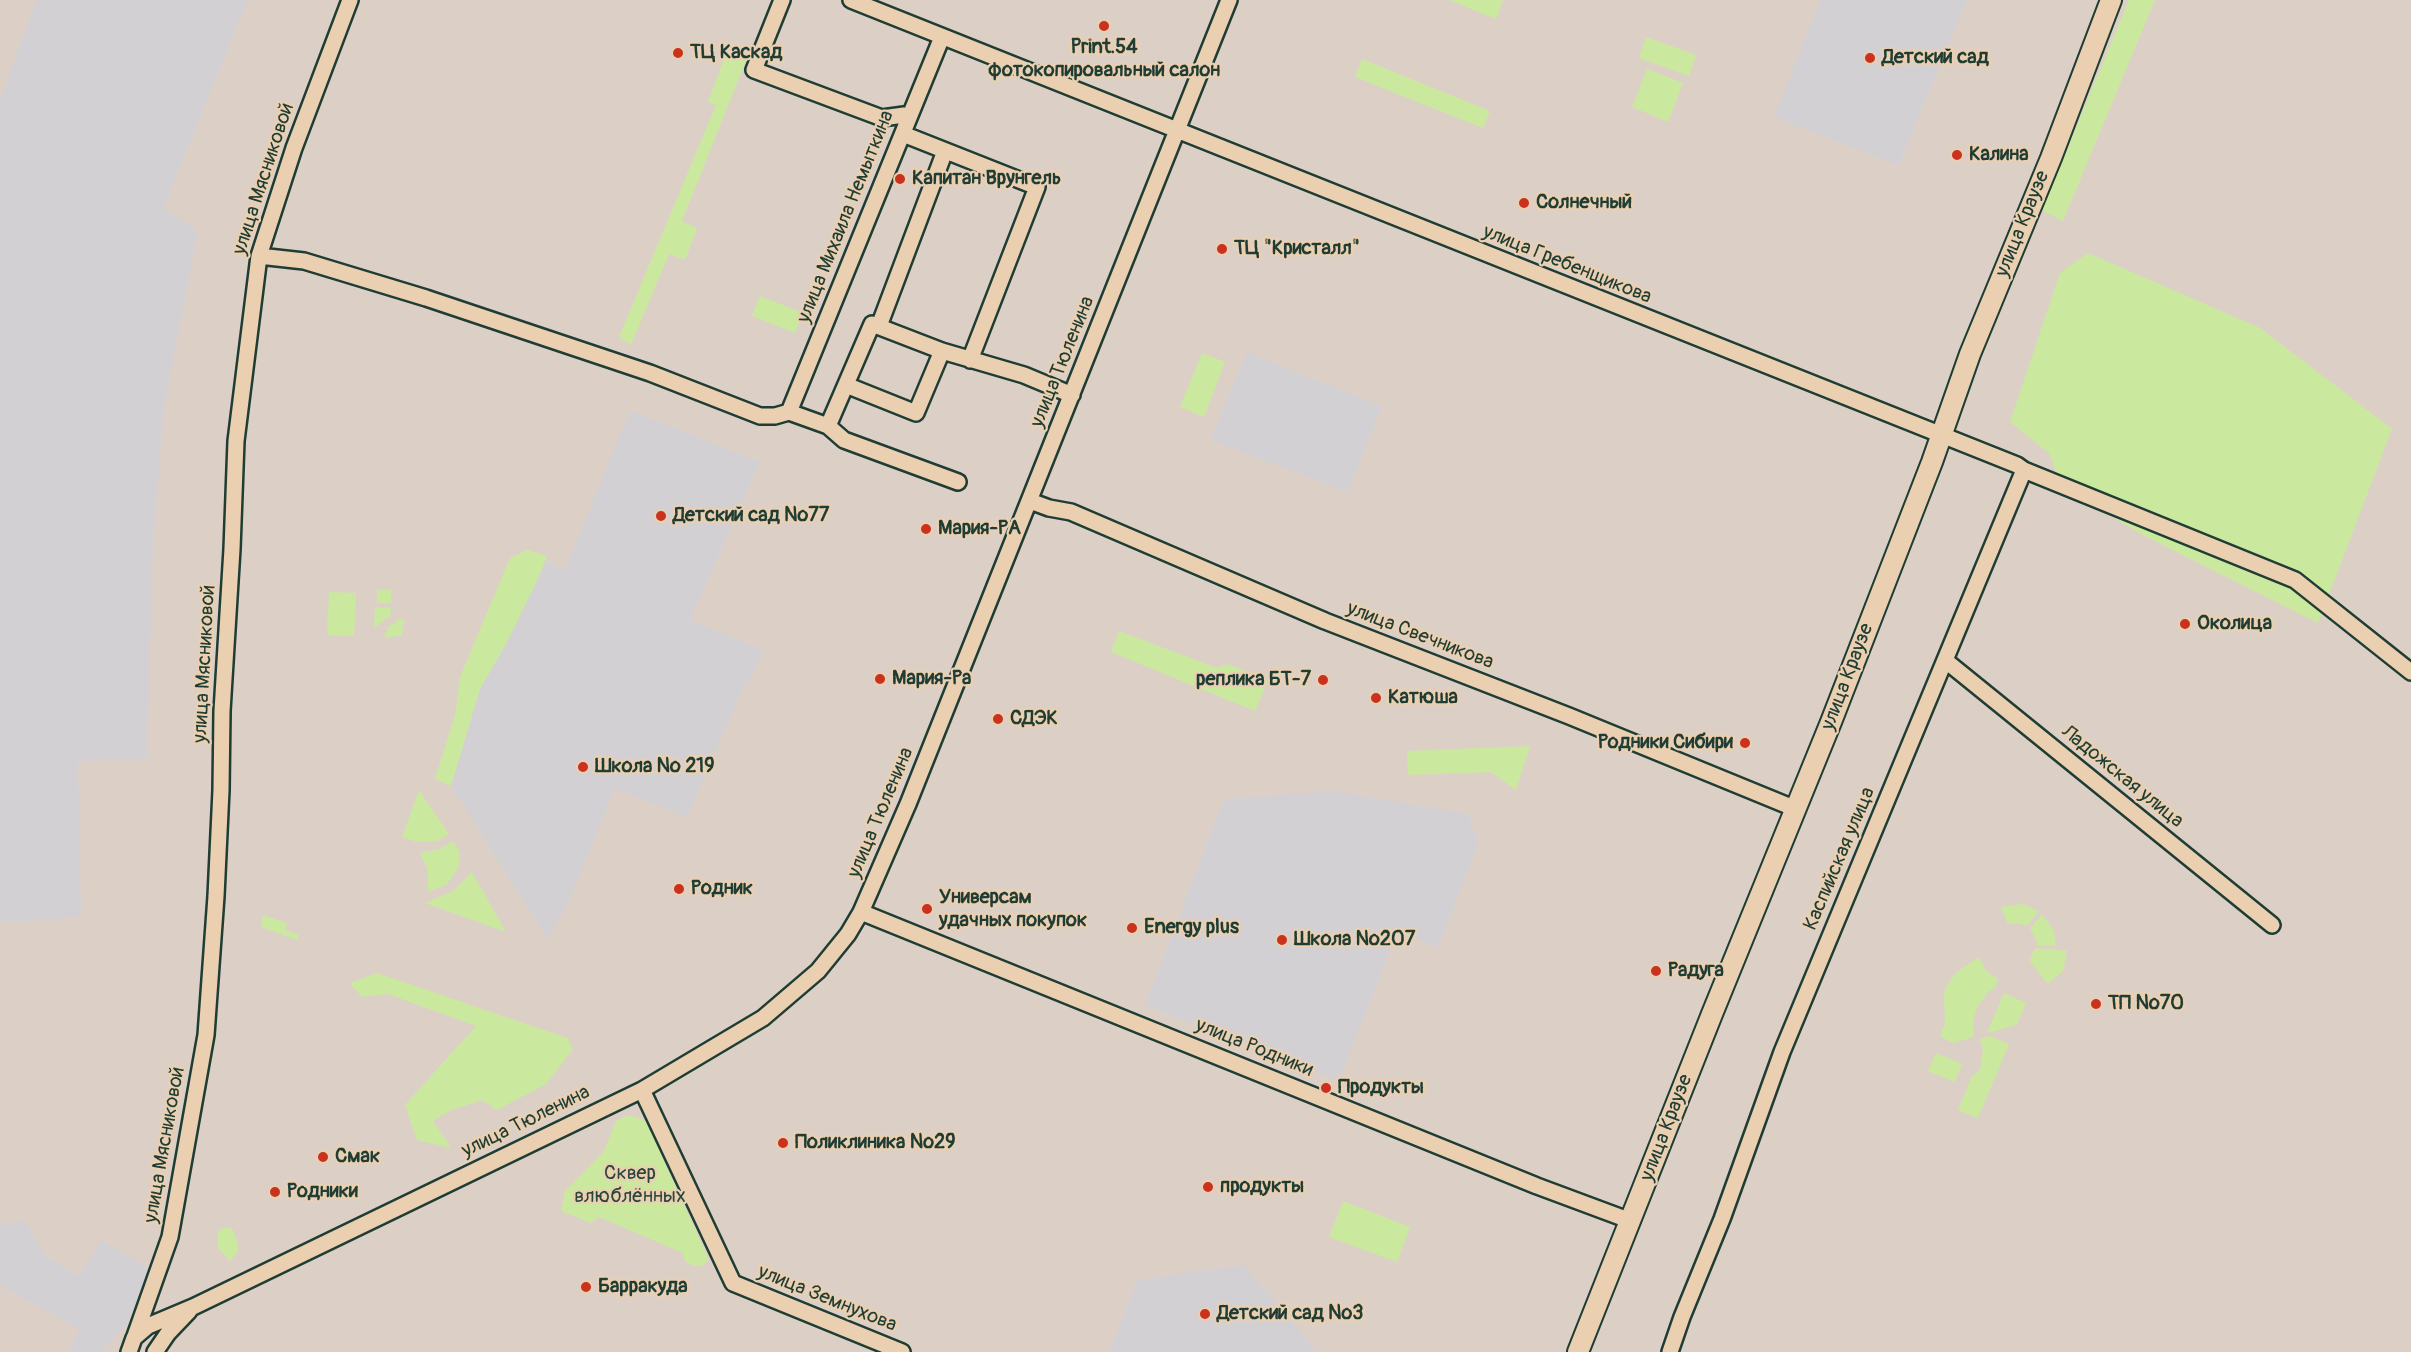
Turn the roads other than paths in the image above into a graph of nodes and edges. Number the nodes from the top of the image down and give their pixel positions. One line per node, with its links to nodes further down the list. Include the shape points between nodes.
1 (350, 0): 11 (street, улица Мясниковой, via 294,148)
2 (782, 0): 7 (street, via 754,70 882,118)
3 (850, 0): 6 (street, улица Гребенщикова)
4 (1229, 0): 8 (street, улица Тюленина)
5 (2111, 0): 19 (main road, улица Краузе)
6 (942, 37): 8 (street, улица Гребенщикова); 9 (street, улица Михаила Немыткина)
7 (904, 115)
8 (1178, 132): 16 (street, улица Тюленина); 19 (street, улица Гребенщикова)
9 (903, 134): 10 (street); 17 (street, улица Михаила Немыткина)
10 (945, 151): 12 (street); 14 (street, via 1037,187)
11 (259, 256): 17 (street, via 304,261 426,298 650,373 760,416); 31 (street, улица Мясниковой, via 236,441 206,1035 170,1237)
12 (879, 326): 13 (street); 15 (street, via 872,324)
13 (942, 351): 14 (street); 15 (street, via 916,413)
14 (970, 360): 16 (street)
15 (846, 386): 18 (street)
16 (1072, 394): 22 (street, улица Тюленина)
17 (789, 412): 18 (street)
18 (828, 426): 21 (street, via 844,440)
19 (1941, 435): 20 (street); 25 (main road, улица Краузе)
20 (2024, 470): 23 (street, Каспийская улица); 24 (street, via 2295,580)
21 (958, 482)
22 (1030, 501): 25 (street, улица Свечникова, via 1071,512 1331,624); 26 (street, улица Тюленина)
23 (1946, 661): 27 (street, Ладожская улица); 35 (street, Каспийская улица, via 1782,1052)
24 (2411, 672)
25 (1796, 809): 29 (main road, улица Краузе)
26 (861, 912): 28 (street, улица Тюленина, via 818,971 763,1018); 29 (street, улица Родники)
27 (2272, 925)
28 (642, 1090): 30 (street, улица Тюленина); 33 (street, улица Земнухова, via 733,1283)
29 (1631, 1221): 34 (main road, улица Краузе)
30 (193, 1307): 31 (street, улица Мясниковой, via 148,1326); 32 (street)
31 (132, 1345)
32 (155, 1352)
33 (903, 1352)
34 (1578, 1352)
35 (1670, 1352)

